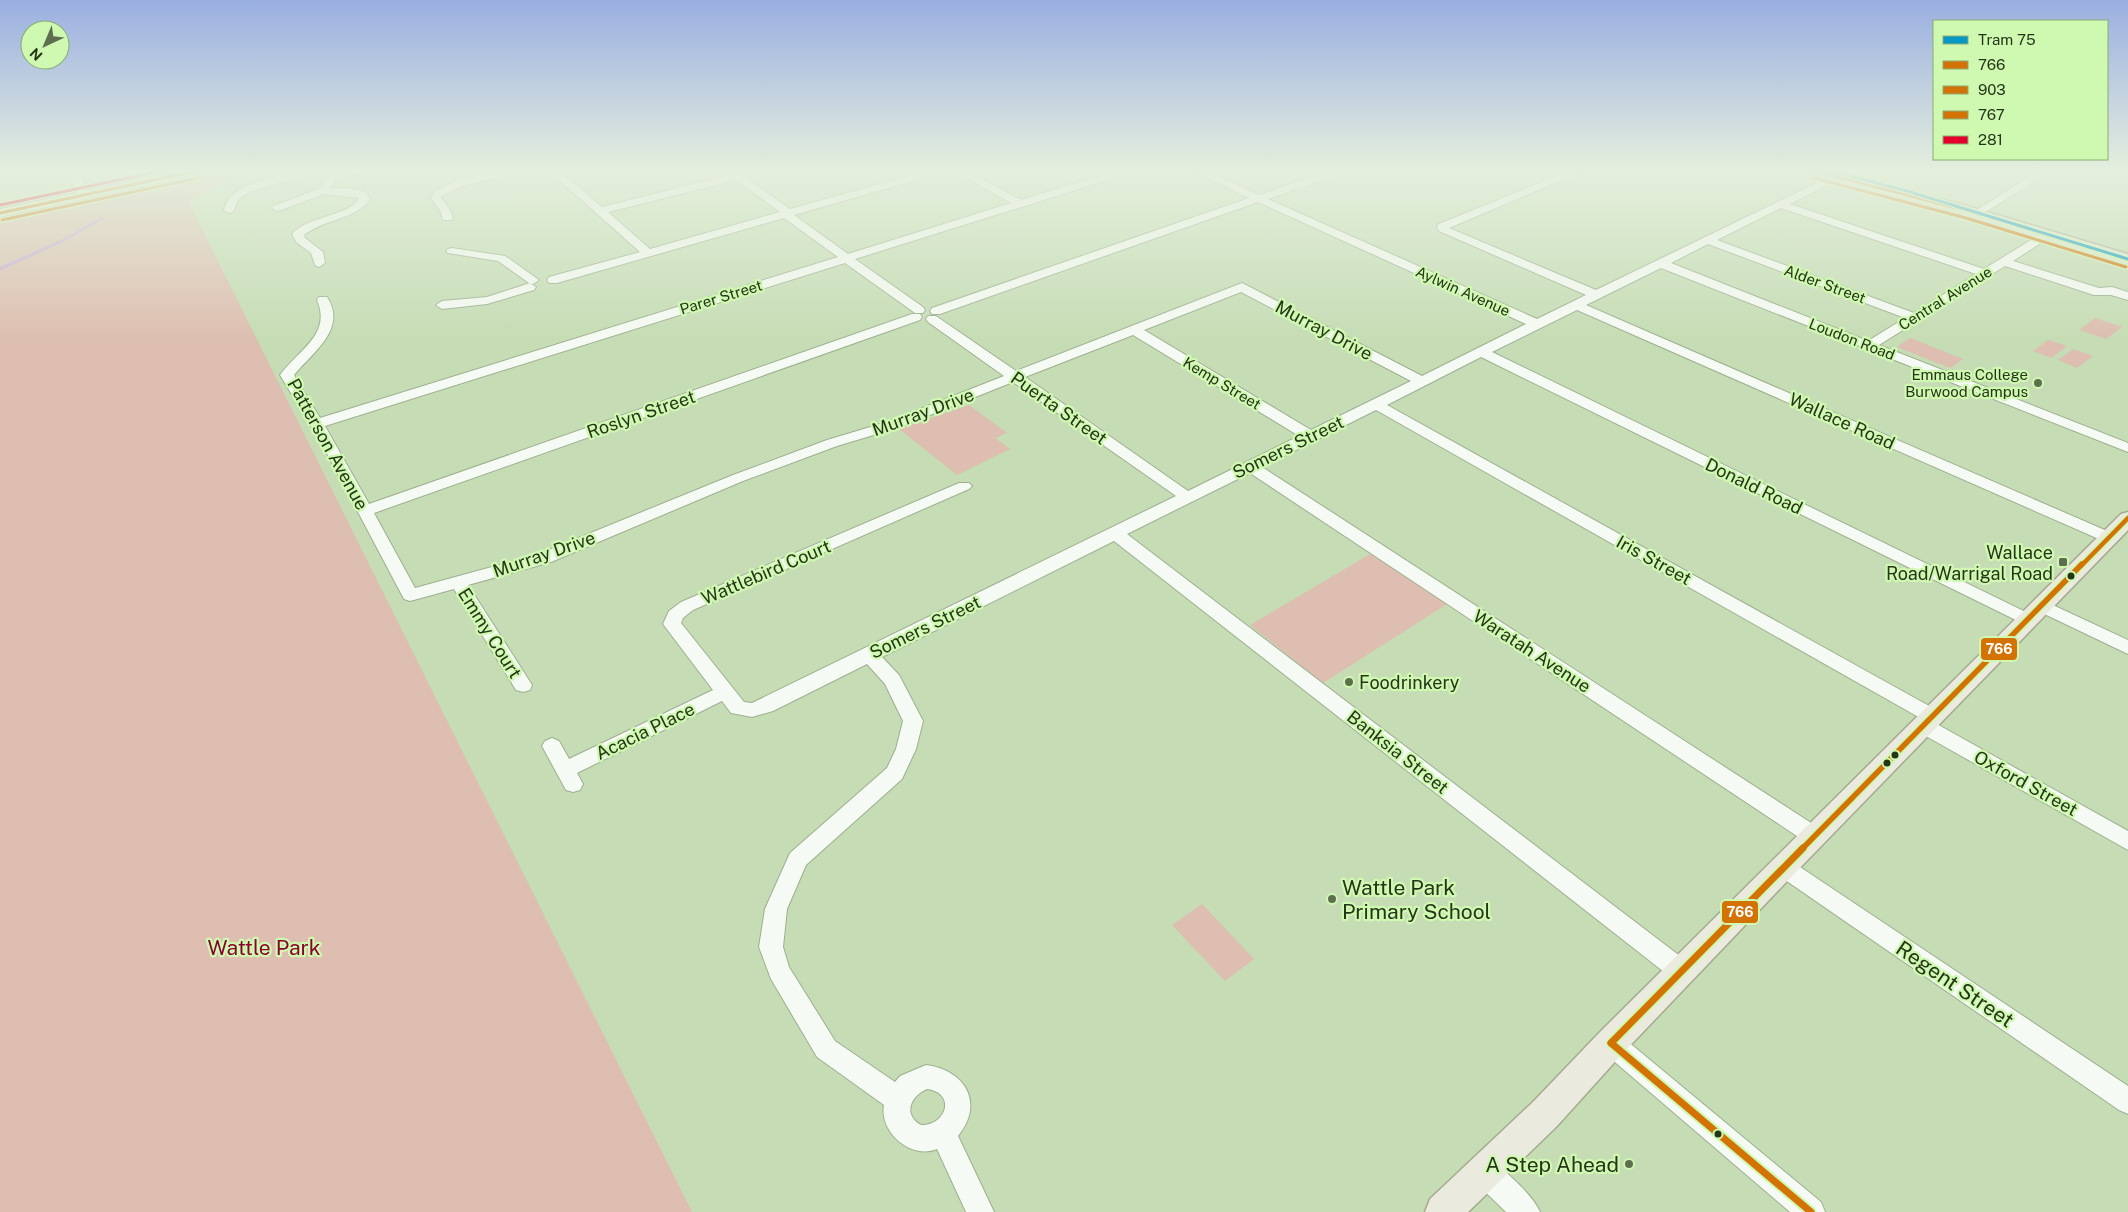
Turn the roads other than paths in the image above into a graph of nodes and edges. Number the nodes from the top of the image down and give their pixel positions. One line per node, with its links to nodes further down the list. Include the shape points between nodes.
1 (304, 228): 20 (street, via 298,234 300,240 317,252)
2 (619, 228): 15 (street)
3 (739, 228): 15 (street)
4 (803, 228): 17 (street)
5 (944, 228): 17 (street, Parer Street)
6 (1176, 228): 32 (street)
7 (1323, 228): 34 (street, Aylwin Avenue)
8 (1443, 228): 25 (street)
9 (1732, 228): 13 (street, Somers Street)
10 (1850, 228): 22 (street)
11 (2032, 228): 12 (highway)
12 (2050, 233): 16 (highway); 18 (highway); 19 (street, Central Avenue)
13 (1707, 240): 21 (street, Somers Street); 33 (street, Alder Street)
14 (452, 251): 23 (street, via 501,258)
15 (648, 253): 23 (street, via 553,280 545,287)
16 (2128, 254)
17 (846, 258): 31 (street); 41 (street, Parer Street)
18 (2128, 260)
19 (2003, 261): 22 (street, Central Avenue); 24 (street)
20 (319, 263)
21 (1660, 264): 25 (street, Somers Street); 36 (street, Loudon Road)
22 (1985, 273): 33 (street, Central Avenue)
23 (531, 283): 28 (street, via 508,296)
24 (2098, 292): 26 (street, via 2112,291); 30 (street, via 2104,300)
25 (1596, 295): 29 (street, Somers Street)
26 (2128, 296)
27 (323, 300): 41 (street, Patterson Avenue, via 328,324 316,343 287,375)
28 (442, 305)
29 (1576, 305): 34 (street, Somers Street); 48 (street, Wallace Road)
30 (2128, 305)
31 (918, 314): 32 (street, via 922,320); 47 (street, Roslyn Street)
32 (934, 315): 38 (street, Puerta Street)
33 (1914, 318): 36 (street, Central Avenue)
34 (1536, 324): 37 (street, Somers Street)
35 (1134, 330): 38 (street, Murray Drive); 39 (street, Murray Drive, via 1242,287); 42 (street, Kemp Street)
36 (1870, 346): 43 (street, Loudon Road)
37 (1481, 352): 39 (street, Somers Street); 52 (street, Donald Road)
38 (1015, 377): 46 (street, Puerta Street); 50 (street, Murray Drive, via 892,425 832,443 738,478 545,558)
39 (1422, 381): 40 (street, Somers Street)
40 (1375, 404): 42 (street, Somers Street); 58 (street, Iris Street)
41 (316, 424): 47 (street, Patterson Avenue)
42 (1310, 436): 44 (street, Somers Street)
43 (2128, 448)
44 (1250, 466): 46 (street, Somers Street); 60 (street, Waratah Avenue)
45 (964, 486): 56 (street, Wattlebird Court, via 687,606 675,615 672,624)
46 (1187, 497): 49 (street, Somers Street)
47 (366, 511): 51 (street, Patterson Avenue)
48 (2122, 526): 52 (main road)
49 (1114, 533): 54 (street, Somers Street); 63 (street, Banksia Street)
50 (458, 582): 51 (street, Murray Drive); 55 (street, Emmy Court)
51 (410, 595)
52 (2035, 613): 53 (street, Donald Road); 58 (main road)
53 (2128, 648)
54 (869, 654): 57 (street, Somers Street, via 766,706 752,710); 65 (street, via 892,680 913,721 906,749 895,773 798,859 776,909 771,947 779,971 826,1049)
55 (522, 685)
56 (725, 692): 57 (street, Wattlebird Court); 59 (street, Acacia Place, via 569,777)
57 (738, 708)
58 (1928, 721): 60 (main road); 61 (street, Oxford Street)
59 (552, 746)
60 (1814, 836): 62 (main road)
61 (2128, 841)
62 (1783, 867): 63 (main road); 66 (street, Regent Street)
63 (1681, 971): 64 (main road)
64 (1611, 1043): 68 (main road, via 1545,1114); 72 (street)
65 (898, 1098): 67 (street, via 896,1117 906,1133 924,1139); 67 (street, via 917,1080 934,1078 947,1084 957,1097 958,1107 956,1117)
66 (2128, 1101)
67 (943, 1133): 69 (street)
68 (1484, 1171): 70 (main road); 71 (street)
69 (980, 1212)
70 (1443, 1212)
71 (1526, 1212)
72 (1811, 1212)

